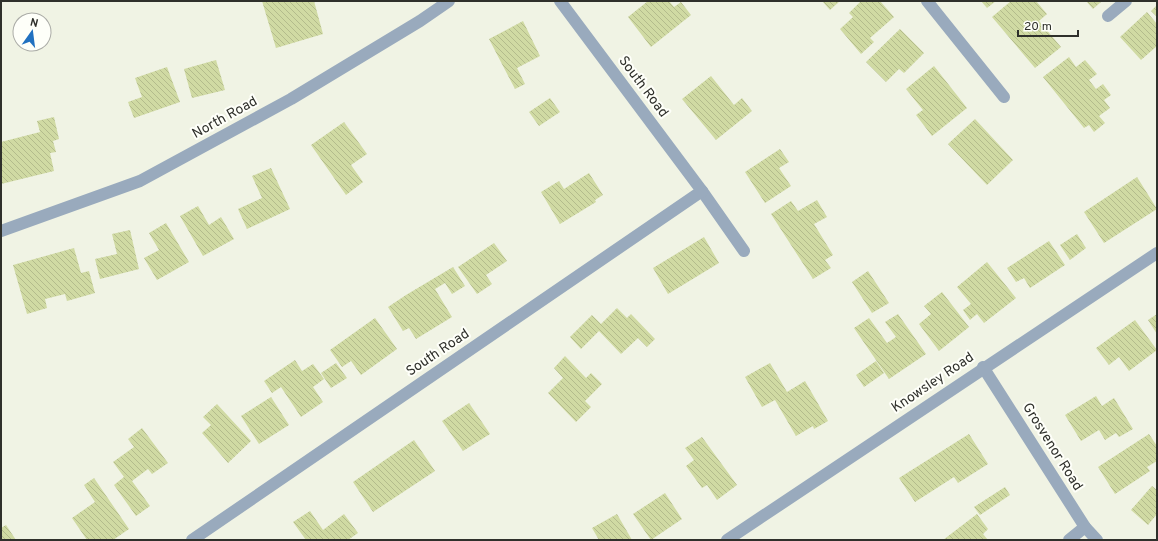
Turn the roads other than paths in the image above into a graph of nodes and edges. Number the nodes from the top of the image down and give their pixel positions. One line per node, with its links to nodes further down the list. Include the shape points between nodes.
1 (449, 1): 8 (street, North Road, via 291,99 140,181)
2 (560, 1): 7 (street, South Road)
3 (927, 1): 6 (street)
4 (1126, 1): 5 (street)
5 (1108, 16)
6 (1004, 97)
7 (702, 191): 9 (street, South Road); 13 (street, South Road)
8 (1, 231)
9 (744, 251)
10 (1157, 253): 11 (street, Knowsley Road)
11 (983, 367): 12 (street, Grosvenor Road); 14 (street, Knowsley Road)
12 (1085, 527): 15 (street); 16 (street, Grosvenor Road)
13 (192, 540)
14 (726, 540)
15 (1069, 540)
16 (1097, 540)

